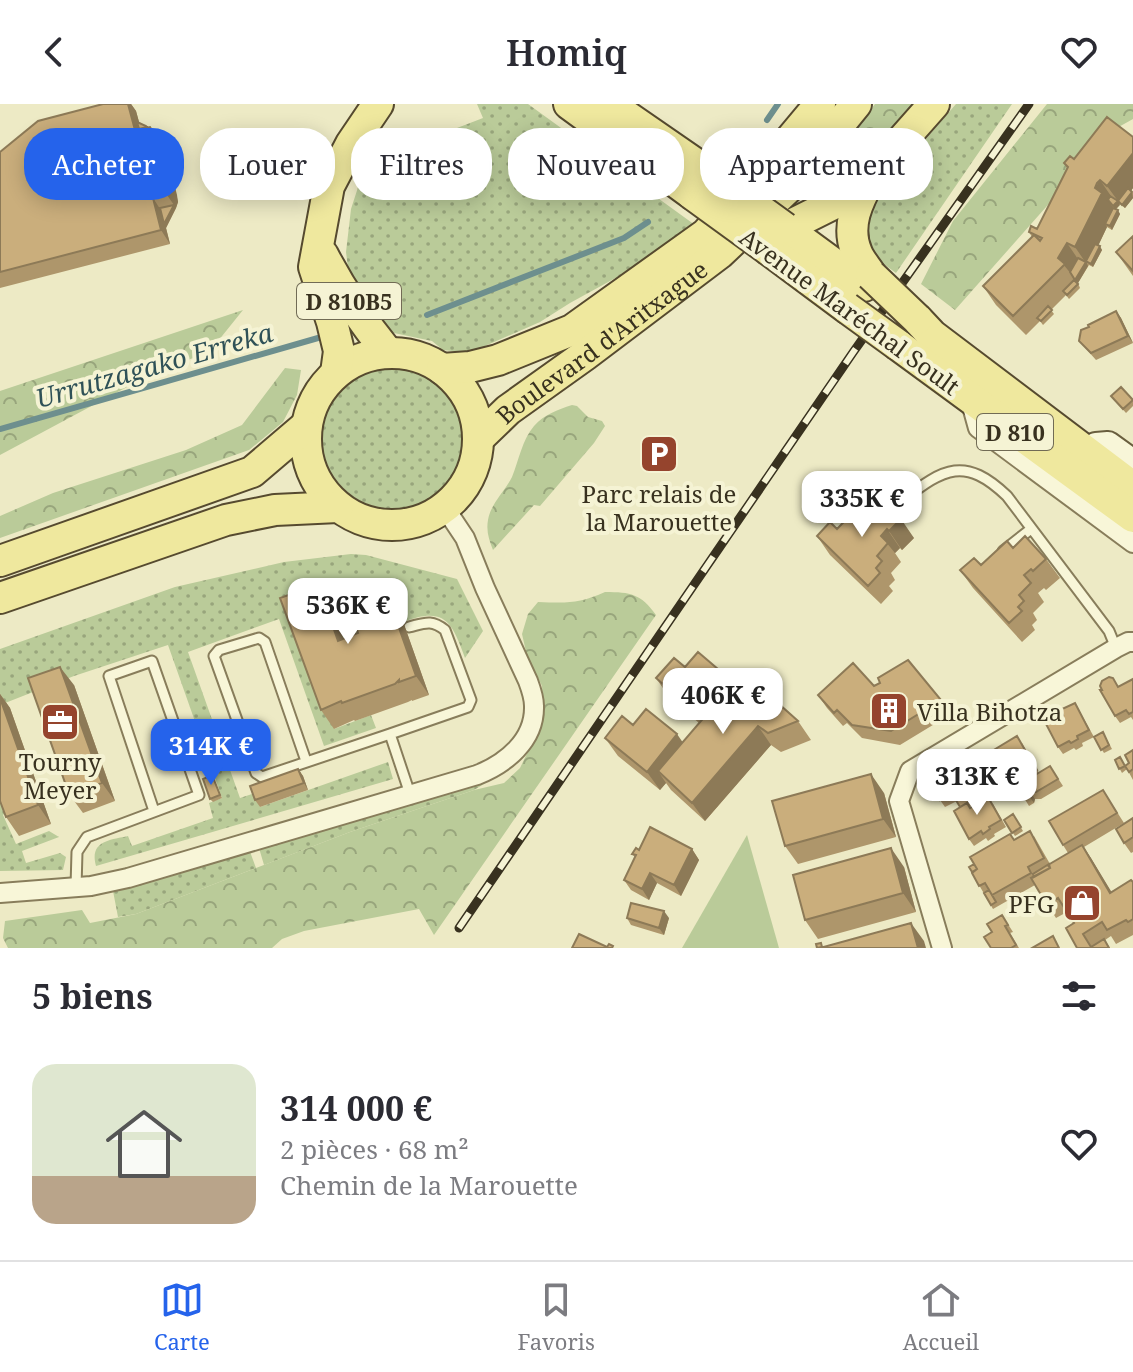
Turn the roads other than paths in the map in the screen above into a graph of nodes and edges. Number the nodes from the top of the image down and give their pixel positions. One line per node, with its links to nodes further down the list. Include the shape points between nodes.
1 (378, 104): 13 (main road, D 810B5, via 329,186)
2 (569, 104): 8 (main road, D 810)
3 (609, 104): 8 (main road, D 810)
4 (820, 104): 17 (main road, Boulevard d'Aritxague, via 706,234 572,330 486,364)
5 (856, 104): 21 (main road, Boulevard d'Aritxague, via 787,189 720,253 508,410)
6 (934, 104): 7 (main road)
7 (913, 128)
8 (700, 184)
9 (722, 200): 12 (main road, D 810, bridge)
10 (838, 200): 12 (main road)
11 (859, 200): 14 (main road, via 852,237)
12 (777, 239): 14 (main road, D 810)
13 (318, 244): 16 (main road, D 810B5, via 353,308); 18 (main road, D 810B5, via 314,267 339,351)
14 (861, 290): 15 (main road, bridge); 15 (main road, Avenue Maréchal Soult / D 810, bridge)
15 (915, 331): 19 (main road, Avenue Maréchal Soult / D 810); 22 (main road, D 810)
16 (388, 353): 17 (main road, via 416,357); 18 (main road, via 360,359)
17 (442, 369): 21 (main road, via 468,399)
18 (336, 373): 20 (main road, via 322,388)
19 (970, 399): 28 (main road, Avenue Maréchal Soult / D 810); 30 (street, via 978,428)
20 (306, 426): 26 (main road, via 313,474); 32 (main road, via 252,472)
21 (479, 438): 27 (main road, via 470,477)
22 (1089, 454): 23 (street, via 1096,446 1108,445); 24 (main road, D 810)
23 (1133, 463)
24 (1133, 487)
25 (903, 500): 29 (lane, via 949,470 976,473 1007,496)
26 (338, 507): 27 (main road, via 383,526 426,519); 33 (main road, via 275,510 226,520)
27 (445, 508): 38 (street, via 465,538 528,681 533,719 519,746 494,768)
28 (1133, 517)
29 (1031, 529): 31 (lane); 35 (lane)
30 (1133, 543)
31 (996, 556)
32 (0, 561)
33 (0, 598)
34 (409, 627): 36 (lane, via 428,622 445,630 471,700 468,707)
35 (1124, 645): 42 (street, via 910,771 899,801)
36 (390, 734): 37 (lane); 38 (lane)
37 (306, 761): 37 (lane, via 262,777 256,773 214,656 219,650 259,638 265,642)
38 (410, 794): 40 (street, via 128,878)
39 (154, 811): 39 (lane, via 199,795 152,661 109,676); 40 (lane, via 87,837 77,852)
40 (76, 887): 41 (street)
41 (0, 893)
42 (942, 948)

